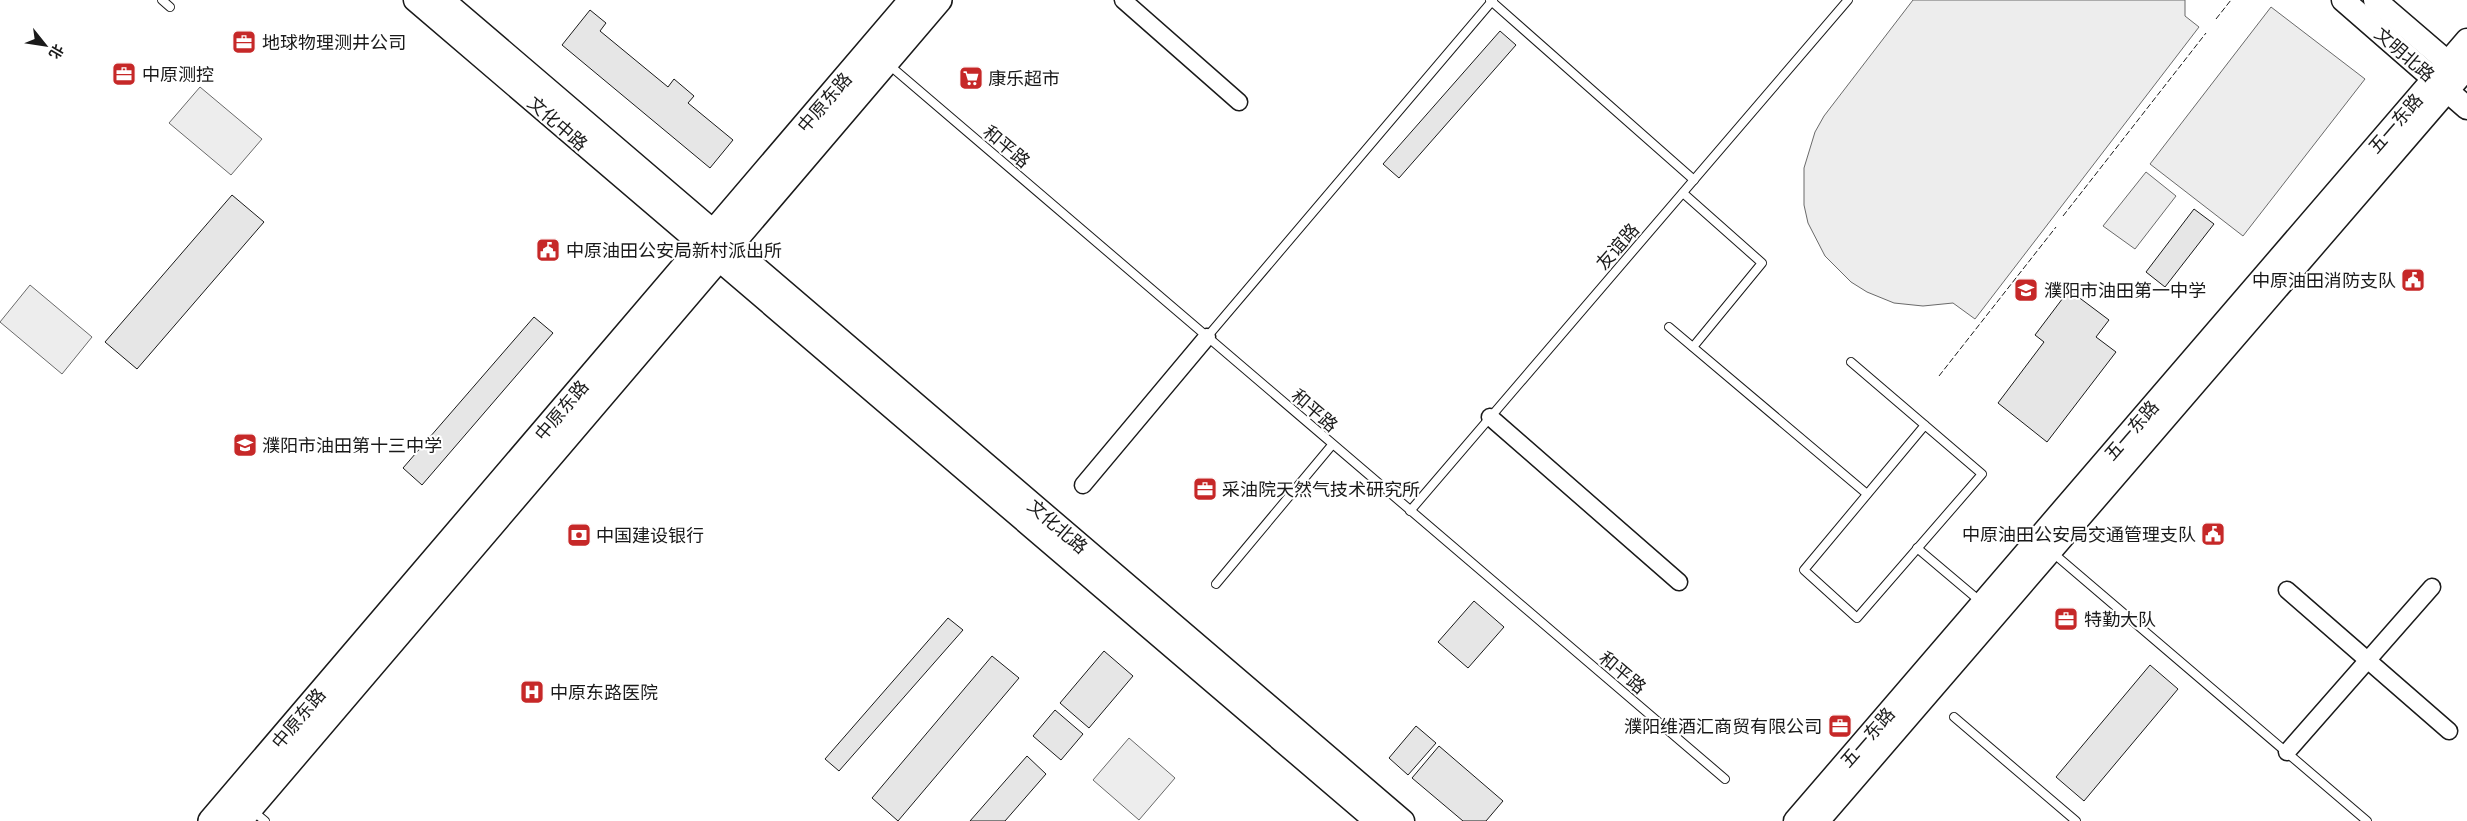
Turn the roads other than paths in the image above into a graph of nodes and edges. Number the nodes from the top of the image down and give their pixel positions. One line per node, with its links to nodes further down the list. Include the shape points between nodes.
1 (162, 0): 11 (lane)
2 (415, 0): 19 (street, 文化中路)
3 (443, 0): 19 (street, 文化中路)
4 (912, 0): 19 (main road, 中原东路)
5 (939, 0): 13 (main road, 中原东路)
6 (1123, 0): 15 (street)
7 (1848, 0): 17 (lane, 友谊路)
8 (2343, 0): 14 (street, 文明北路)
9 (2375, 0): 14 (street, 文明北路)
10 (1492, 1): 17 (lane); 21 (lane)
11 (170, 7)
12 (2467, 40): 14 (street, 五一东路)
13 (886, 63): 19 (main road, 中原东路); 21 (lane, 和平路)
14 (2454, 75): 16 (street, 文明北路); 30 (street, 五一东路)
15 (1239, 102)
16 (2467, 108)
17 (1694, 180): 18 (lane, 友谊路)
18 (1683, 192): 22 (lane, via 1762,264); 24 (lane, 友谊路)
19 (716, 245): 42 (main road, 中原东路); 43 (main road, 中原东路); 44 (street, 文化北路); 45 (street, 文化北路)
20 (1669, 327): 22 (lane)
21 (1207, 337): 26 (lane, 和平路); 27 (street)
22 (1693, 347): 28 (lane)
23 (1851, 362): 25 (lane)
24 (1490, 417): 29 (lane, 友谊路); 32 (street)
25 (1925, 425): 28 (lane); 31 (lane, via 1982,474)
26 (1332, 445): 29 (lane, 和平路); 33 (lane)
27 (1083, 485)
28 (1867, 494): 31 (lane, via 1804,570 1857,618)
29 (1410, 511): 41 (lane, 和平路)
30 (2044, 545): 36 (street, 五一东路); 40 (lane); 47 (street, 五一东路)
31 (1917, 548): 36 (lane)
32 (1679, 582)
33 (1216, 584)
34 (2432, 587): 37 (street)
35 (2288, 590): 37 (street)
36 (1982, 604): 46 (street, 五一东路)
37 (2368, 660): 39 (street); 40 (street)
38 (1954, 717): 48 (lane)
39 (2449, 731)
40 (2287, 752): 49 (lane)
41 (1725, 778)
42 (251, 817)
43 (211, 821)
44 (1376, 821)
45 (1403, 821)
46 (1795, 821)
47 (1818, 821)
48 (2076, 821)
49 (2367, 821)

